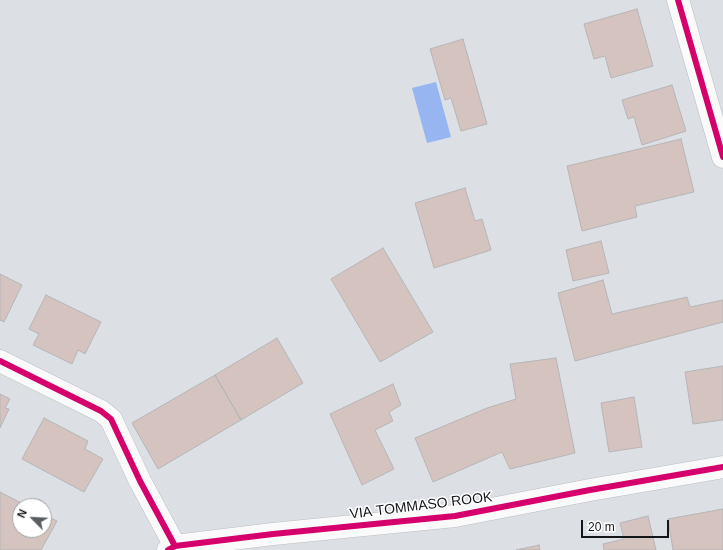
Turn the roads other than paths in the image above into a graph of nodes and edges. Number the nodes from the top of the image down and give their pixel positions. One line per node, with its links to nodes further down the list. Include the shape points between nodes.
1 (678, 0): 2 (street)
2 (723, 157)
3 (0, 361): 5 (street, via 101,411 111,419)
4 (723, 467): 5 (street, VIA TOMMASO ROOK, via 455,516 273,534)
5 (171, 548)

